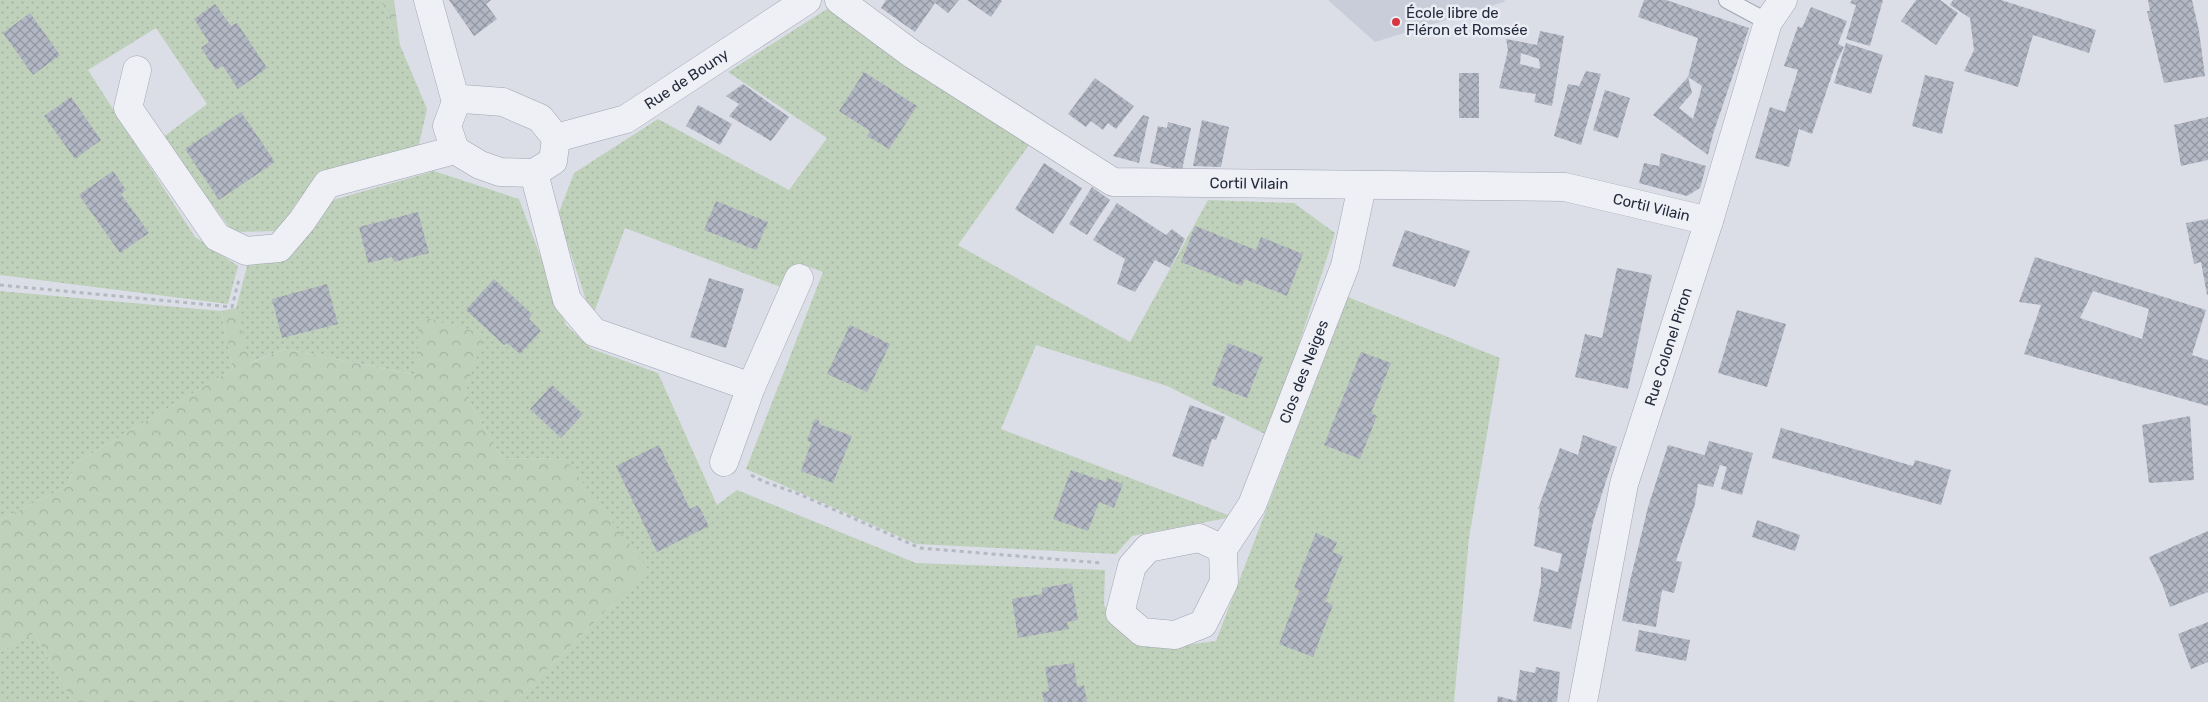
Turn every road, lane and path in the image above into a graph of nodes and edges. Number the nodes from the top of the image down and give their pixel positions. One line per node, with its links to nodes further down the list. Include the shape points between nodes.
1 (428, 0): 8 (street)
2 (807, 0): 9 (street, Rue de Bouny, via 626,119)
3 (839, 0): 12 (street, Cortil Vilain, via 912,54 1113,182)
4 (1727, 0): 6 (lane)
5 (1783, 0): 6 (street, Rue Colonel Piron)
6 (1768, 22): 13 (street, Rue Colonel Piron)
7 (137, 70): 10 (street, via 128,108 217,237 246,251 279,248 328,184)
8 (456, 102): 9 (street, via 462,99 503,102 540,118); 10 (street, via 447,126)
9 (556, 138): 11 (street, via 553,161)
10 (455, 150): 11 (street, via 500,172)
11 (534, 173): 17 (street, via 567,300 594,332)
12 (1362, 186): 13 (street, Cortil Vilain, via 1565,187); 20 (street, Clos des Neiges, via 1345,266 1252,505)
13 (1710, 221): 22 (street, Rue Colonel Piron, via 1624,484)
14 (799, 278): 17 (street)
15 (0, 285): 16 (path)
16 (232, 307)
17 (751, 387): 18 (street)
18 (724, 462)
19 (765, 482): 21 (path, via 920,548)
20 (1223, 549): 21 (street, via 1199,538 1148,548); 21 (street, via 1224,582 1203,624 1174,634 1142,632 1120,613)
21 (1132, 566)
22 (1583, 702)

